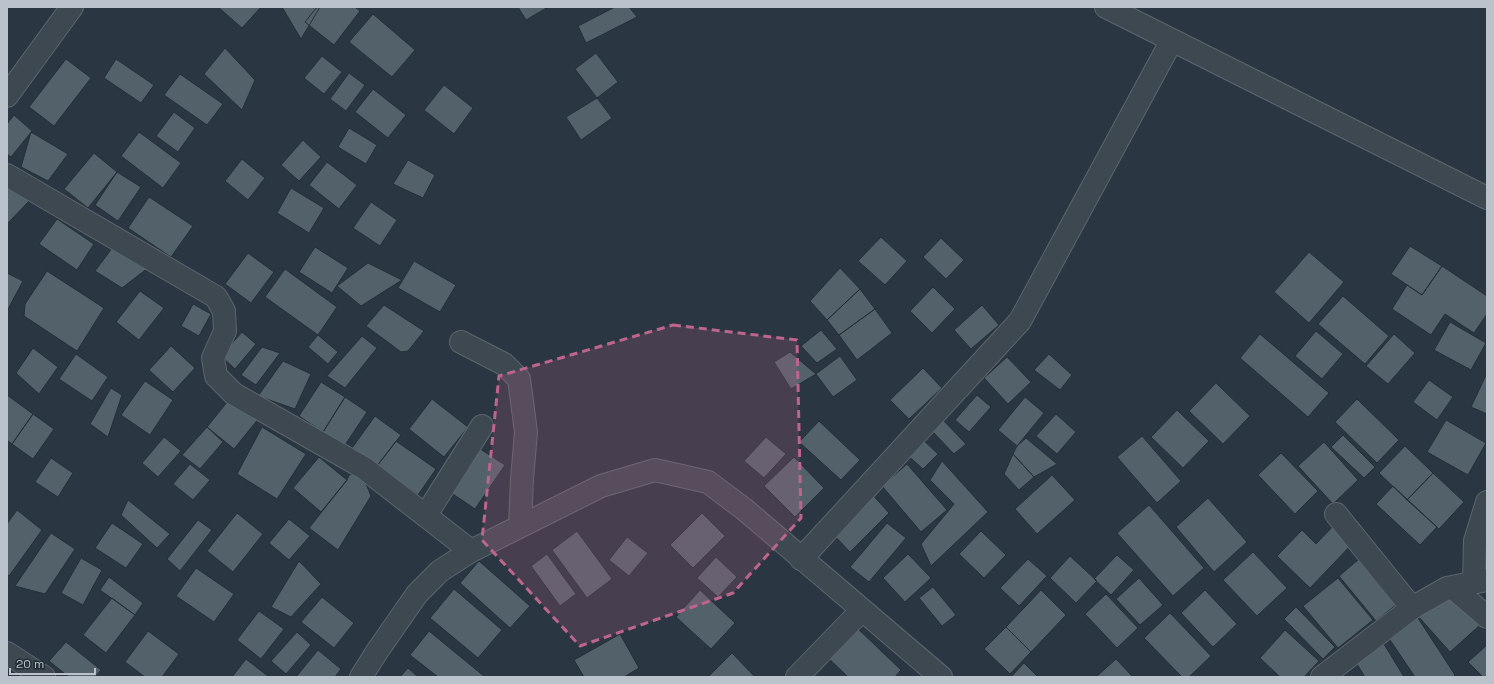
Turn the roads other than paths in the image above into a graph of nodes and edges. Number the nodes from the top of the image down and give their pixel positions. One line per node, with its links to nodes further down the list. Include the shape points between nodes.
1 (72, 7): 4 (street)
2 (1106, 7): 3 (street)
3 (1170, 43): 6 (street); 14 (street, via 1020,321)
4 (7, 96)
5 (7, 175): 11 (street, via 216,297 224,311 225,331 213,358 216,376 225,387 364,468)
6 (1487, 198)
7 (461, 342): 12 (street, via 504,364 519,379 526,432)
8 (482, 426): 11 (street)
9 (1487, 502): 15 (street, via 1475,541)
10 (1336, 514): 16 (street)
11 (426, 515): 13 (street)
12 (520, 526): 13 (street); 14 (street, via 601,486 655,470 708,482 744,509)
13 (471, 551): 21 (street, via 440,571 418,594)
14 (801, 559): 17 (street)
15 (1471, 583): 16 (street, via 1447,588); 18 (street)
16 (1412, 608): 24 (street)
17 (862, 610): 22 (street); 23 (street)
18 (1487, 617)
19 (7, 653): 20 (street)
20 (44, 677)
21 (361, 677)
22 (797, 677)
23 (941, 677)
24 (1322, 677)

